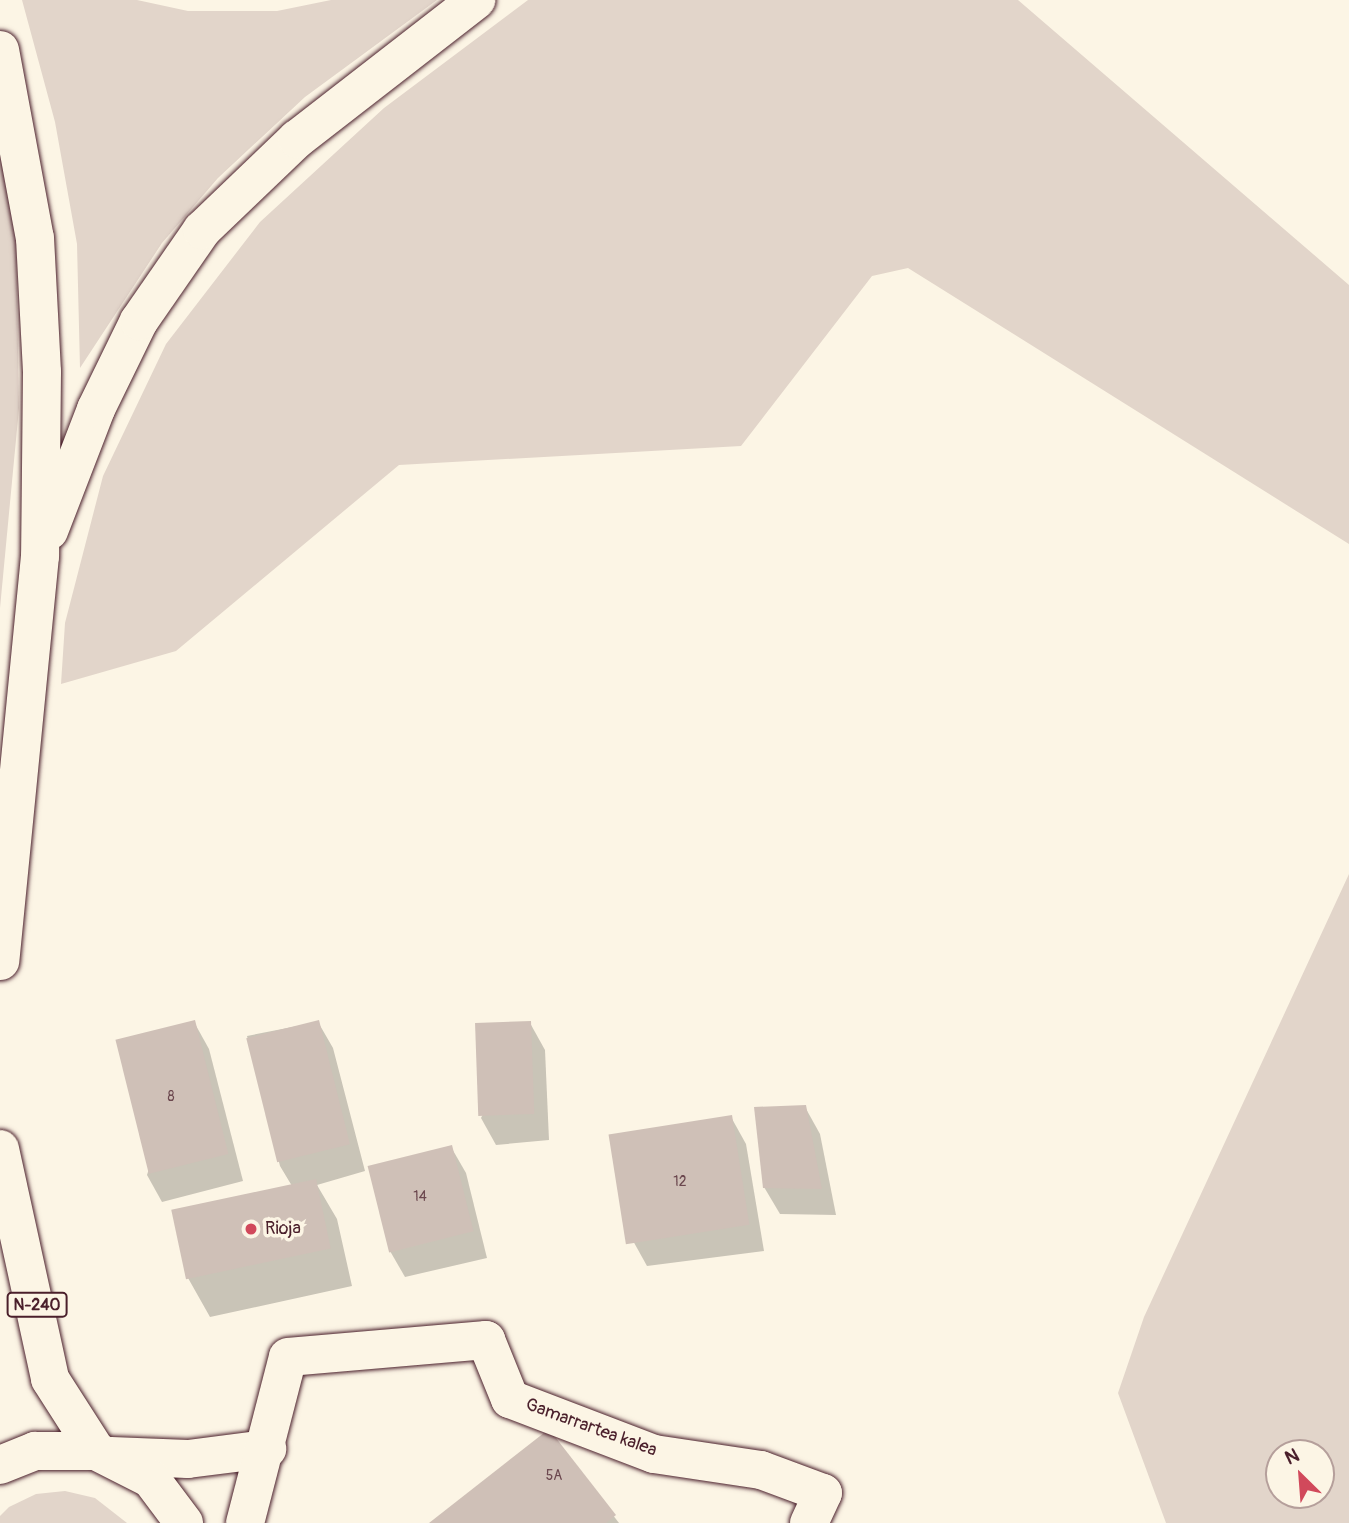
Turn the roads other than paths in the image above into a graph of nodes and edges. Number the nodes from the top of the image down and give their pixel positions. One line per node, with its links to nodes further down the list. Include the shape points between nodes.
1 (476, 0): 3 (main road, via 297,139 202,230 139,321 96,409)
2 (0, 50): 3 (main road, via 36,238 42,372)
3 (40, 556): 4 (main road)
4 (0, 961)
5 (0, 1149): 7 (main road, N-240, via 50,1379)
6 (267, 1449): 7 (main road, via 188,1459); 10 (main road, Gamarrartea kalea); 11 (main road, Gamarrartea kalea, via 288,1357 486,1340 510,1399 654,1454 761,1470 823,1493)
7 (103, 1454): 8 (main road, N-240, via 35,1451); 9 (main road, N-240, via 151,1479)
8 (0, 1465)
9 (184, 1523)
10 (245, 1523)
11 (808, 1523)

